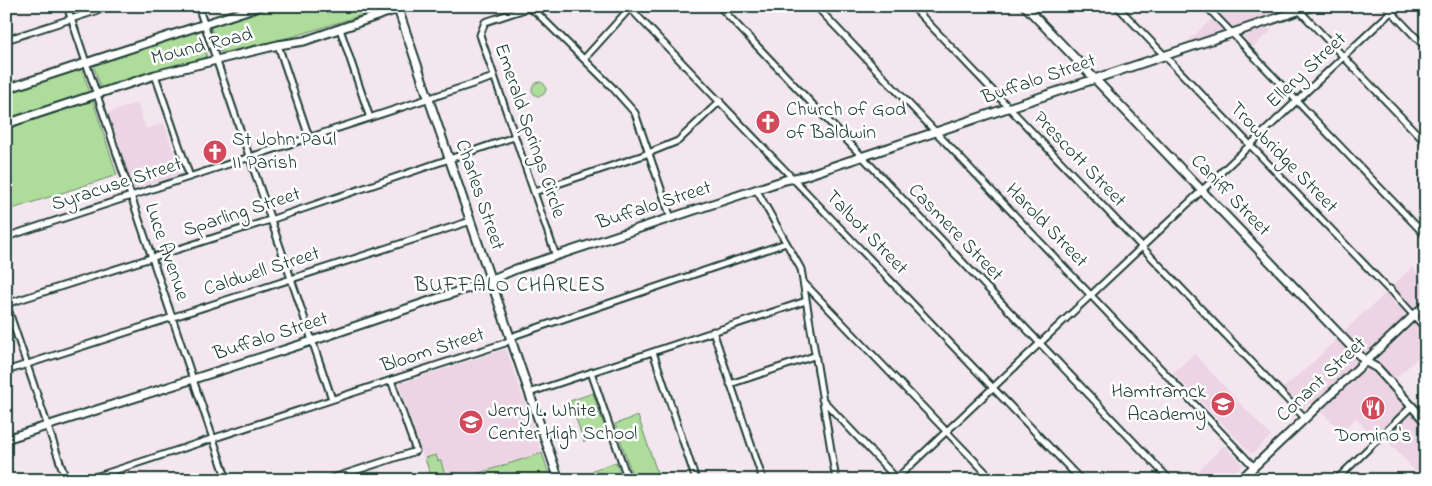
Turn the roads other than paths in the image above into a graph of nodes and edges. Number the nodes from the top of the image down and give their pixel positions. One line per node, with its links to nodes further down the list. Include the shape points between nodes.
1 (68, 6): 18 (street, Luce Avenue)
2 (111, 6): 18 (street)
3 (198, 6): 19 (street)
4 (260, 6): 19 (street, Mound Road)
5 (406, 6): 15 (street, Mound Road)
6 (719, 6): 47 (street, Casmere Street)
7 (816, 6): 41 (street, Harold Street)
8 (912, 6): 38 (street, Prescott Street)
9 (1025, 6): 32 (street, Caniff Street)
10 (1117, 6): 25 (street, Trowbridge Street)
11 (1206, 6): 21 (street)
12 (1313, 6): 16 (street, Buffalo Street)
13 (1386, 6): 17 (street)
14 (631, 7): 27 (street); 36 (street, Talbot Street)
15 (398, 8): 20 (street, Mound Road); 35 (street, Charles Street)
16 (1297, 9): 21 (street, Buffalo Street); 26 (street)
17 (1391, 12): 24 (street); 26 (street, Ellery Street)
18 (72, 19): 22 (street); 29 (street, Luce Avenue)
19 (204, 24): 28 (street); 29 (street, Mound Road)
20 (340, 29): 23 (street, Mound Road); 39 (street)
21 (1232, 33): 25 (street, Buffalo Street); 37 (street)
22 (6, 40)
23 (278, 45): 28 (street, Mound Road); 42 (street)
24 (1426, 48)
25 (1165, 56): 32 (street, Buffalo Street); 45 (street, Trowbridge Street)
26 (1343, 57): 37 (street, Ellery Street); 44 (street)
27 (584, 59): 31 (street, Emerald Springs Circle, via 528,8 485,22 482,28 480,35); 46 (street, Emerald Springs Circle, via 635,114)
28 (216, 60): 30 (street, Mound Road); 48 (street)
29 (87, 62): 33 (street, Mound Road); 34 (street, Luce Avenue)
30 (156, 76): 34 (street, Mound Road); 50 (street)
31 (494, 77): 35 (street, Syracuse Street); 43 (street, Emerald Springs Circle)
32 (1094, 78): 38 (street, Buffalo Street); 53 (street, Caniff Street)
33 (6, 89)
34 (97, 94): 40 (street, Mound Road); 55 (street, Luce Avenue)
35 (429, 98): 39 (street, Syracuse Street); 49 (street, Charles Street)
36 (720, 101): 46 (street, via 678,142); 51 (street, Talbot Street)
37 (1297, 101): 45 (street, Ellery Street); 59 (street)
38 (1008, 108): 41 (street, Buffalo Street); 62 (street, Prescott Street)
39 (370, 118): 42 (street, Syracuse Street)
40 (6, 124)
41 (935, 132): 47 (street, Buffalo Street); 68 (street, Harold Street)
42 (310, 137): 48 (street, Syracuse Street)
43 (514, 137): 49 (street, Sparling Street); 54 (street, Emerald Springs Circle)
44 (1426, 143)
45 (1250, 146): 53 (street, Ellery Street); 72 (street, Trowbridge Street)
46 (649, 153): 54 (street); 56 (street, Emerald Springs Circle)
47 (862, 157): 51 (street, Buffalo Street); 78 (street, Casmere Street)
48 (249, 158): 50 (street, Syracuse Street); 57 (street)
49 (450, 159): 57 (street, Sparling Street); 58 (street, Charles Street)
50 (190, 176): 55 (street, Syracuse Street)
51 (794, 178): 52 (street, Buffalo Street); 88 (street, Talbot Street)
52 (756, 189): 56 (street, Buffalo Street); 61 (street)
53 (1202, 191): 62 (street, Ellery Street); 81 (street, Caniff Street)
54 (534, 192): 63 (street, Emerald Springs Circle)
55 (131, 196): 60 (street, Syracuse Street); 64 (street, Luce Avenue)
56 (671, 218): 63 (street, Buffalo Street)
57 (270, 220): 64 (street, Sparling Street); 65 (street)
58 (471, 221): 65 (street, Caldwell Street); 66 (street, Charles Street)
59 (1426, 236)
60 (6, 237)
61 (786, 243): 67 (street, via 798,264); 77 (street, Bloom Street, via 516,334)
62 (1142, 248): 68 (street, Ellery Street); 93 (street, Prescott Street)
63 (556, 256): 66 (street, Buffalo Street)
64 (152, 258): 70 (street, Sparling Street); 73 (street, Luce Avenue)
65 (290, 278): 73 (street, Caldwell Street); 76 (street)
66 (491, 279): 76 (street, Buffalo Street); 77 (street, Charles Street)
67 (803, 282): 69 (street); 96 (street)
68 (1090, 295): 78 (street, Ellery Street); 99 (street, Harold Street)
69 (806, 301): 75 (street); 80 (street)
70 (6, 304): 82 (street)
71 (1426, 304): 72 (street, Conant Street)
72 (1413, 315): 74 (street, Trowbridge Street); 81 (street, Conant Street)
73 (172, 317): 82 (street, Caldwell Street); 85 (street, Luce Avenue)
74 (1426, 329)
75 (713, 331): 79 (street); 87 (street)
76 (312, 340): 85 (street, Buffalo Street); 91 (street)
77 (511, 340): 86 (street, Bloom Street); 89 (street, Charles Street)
78 (1040, 343): 88 (street, Ellery Street); 112 (street, Casmere Street)
79 (653, 352): 84 (street); 107 (street)
80 (814, 356): 87 (street); 90 (street)
81 (1366, 362): 92 (street, Caniff Street, via 1377,368); 93 (street, Conant Street)
82 (27, 364): 83 (street, Caldwell Street); 95 (street)
83 (6, 371)
84 (592, 372): 89 (street); 106 (street)
85 (194, 379): 95 (street, Buffalo Street); 97 (street, Luce Avenue)
86 (391, 380): 91 (street, Bloom Street); 104 (street, via 416,450)
87 (730, 384): 108 (street)
88 (993, 388): 96 (street, Ellery Street); 111 (street, Talbot Street)
89 (529, 393): 105 (street, Charles Street)
90 (822, 399): 100 (street); 109 (street)
91 (332, 400): 97 (street, Bloom Street)
92 (1412, 406): 94 (street, Caniff Street); 114 (street)
93 (1305, 418): 99 (street, Conant Street)
94 (1426, 424)
95 (47, 425): 98 (street, Buffalo Street); 101 (street)
96 (947, 432): 100 (street, Ellery Street); 110 (street)
97 (213, 438): 102 (street, Bloom Street); 103 (street, Luce Avenue)
98 (6, 439)
99 (1254, 467): 113 (street, Conant Street)
100 (896, 479)
101 (66, 480)
102 (86, 480)
103 (227, 480)
104 (327, 480)
105 (559, 480)
106 (628, 480)
107 (696, 480)
108 (763, 480)
109 (836, 480)
110 (992, 480)
111 (1081, 480)
112 (1170, 480)
113 (1240, 480)
114 (1336, 480)

